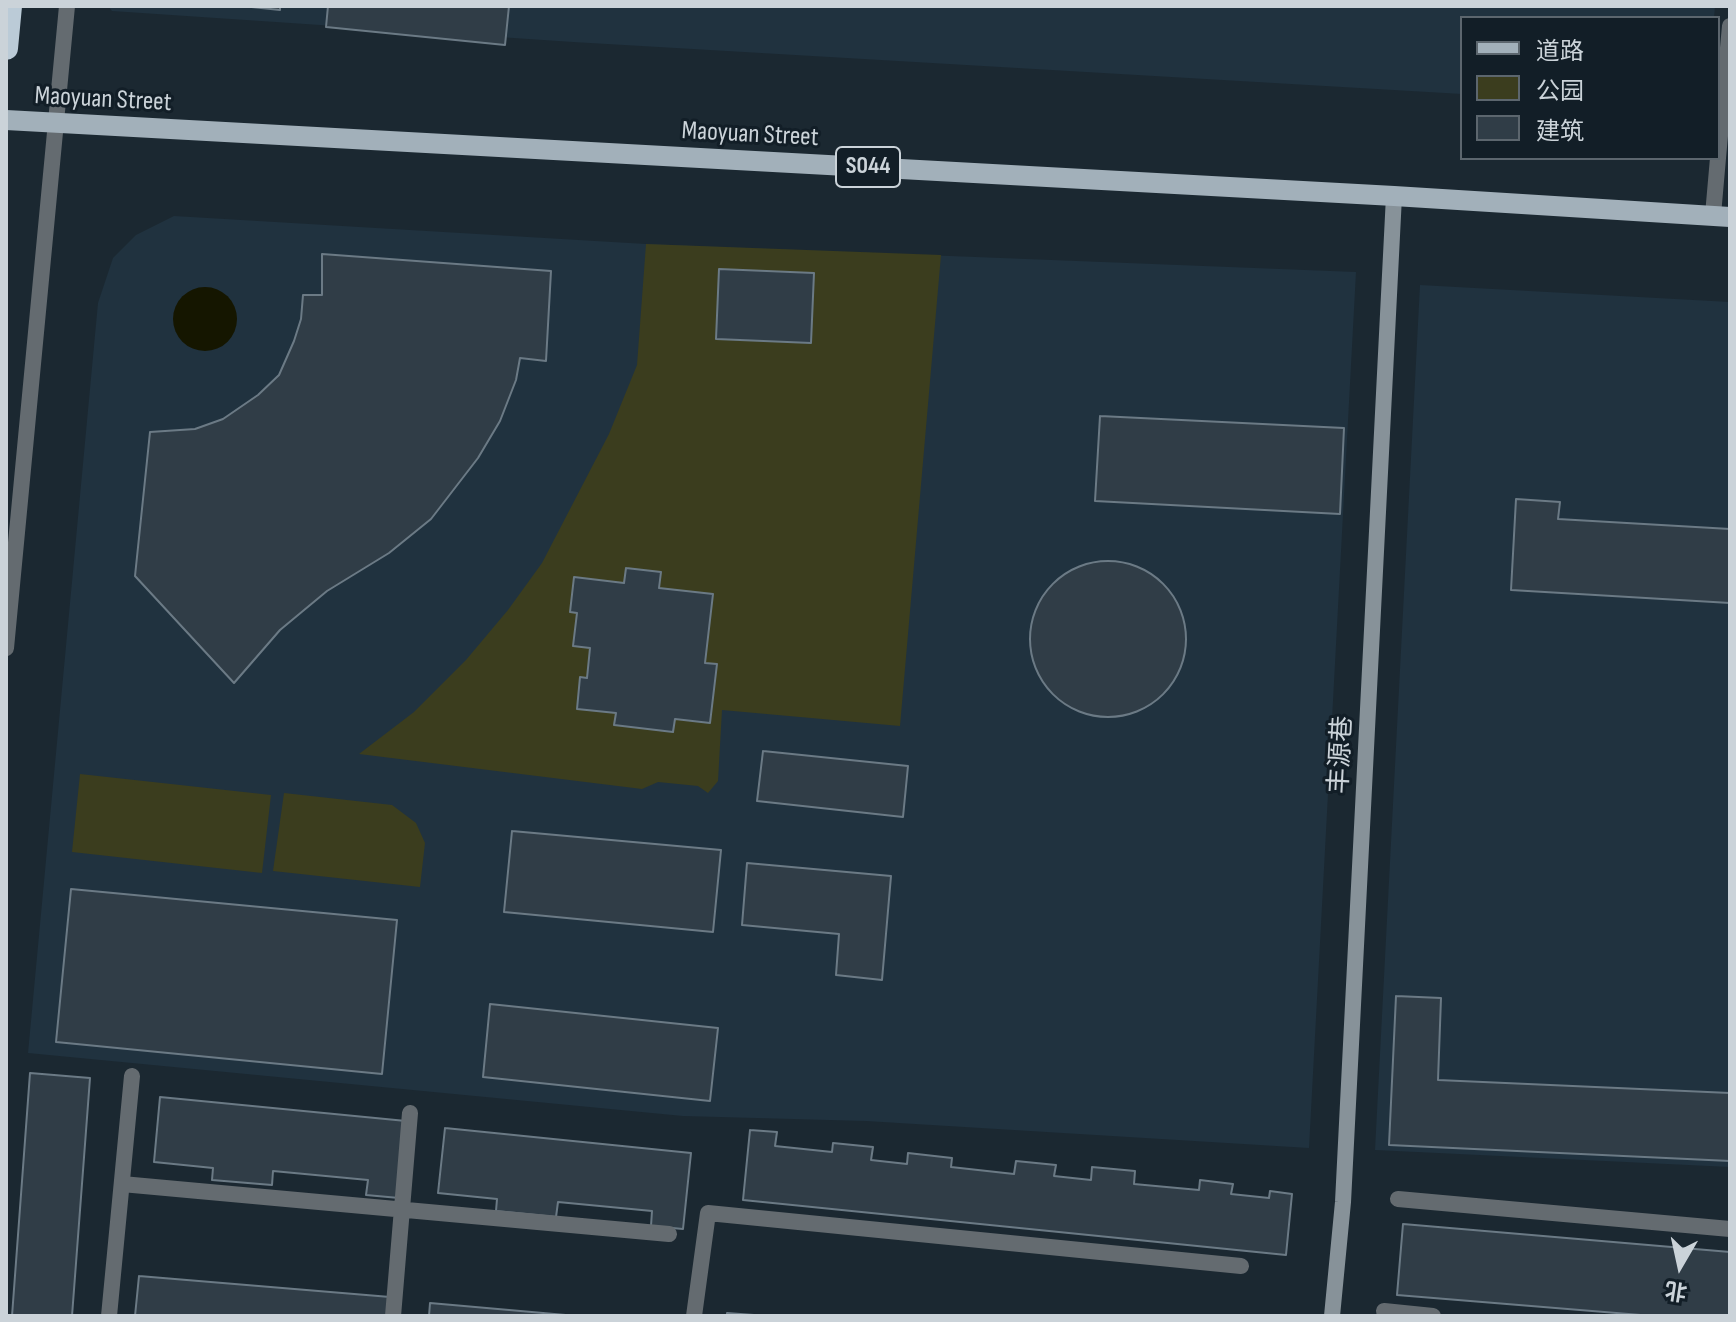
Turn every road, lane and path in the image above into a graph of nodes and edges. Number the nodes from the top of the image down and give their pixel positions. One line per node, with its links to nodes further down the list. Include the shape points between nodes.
1 (10, 6): 4 (highway)
2 (67, 6): 6 (street)
3 (1730, 26): 7 (street)
4 (6, 48)
5 (6, 120): 6 (main road, Maoyuan Street / S044)
6 (56, 124): 9 (main road, Maoyuan Street / S044); 11 (street)
7 (1720, 136)
8 (1718, 160): 10 (street)
9 (1394, 196): 10 (main road, Maoyuan Street / S044); 24 (street, 丰源巷, via 1343,1202)
10 (1721, 216)
11 (6, 648)
12 (132, 1076): 14 (street)
13 (410, 1113): 16 (street)
14 (122, 1184): 16 (street); 21 (street)
15 (1398, 1199): 17 (street)
16 (402, 1210): 18 (street); 22 (street)
17 (1730, 1229)
18 (669, 1234)
19 (1241, 1266): 23 (street, via 708,1213)
20 (1384, 1311): 25 (street)
21 (109, 1316)
22 (393, 1316)
23 (694, 1316)
24 (1332, 1316)
25 (1433, 1316)

